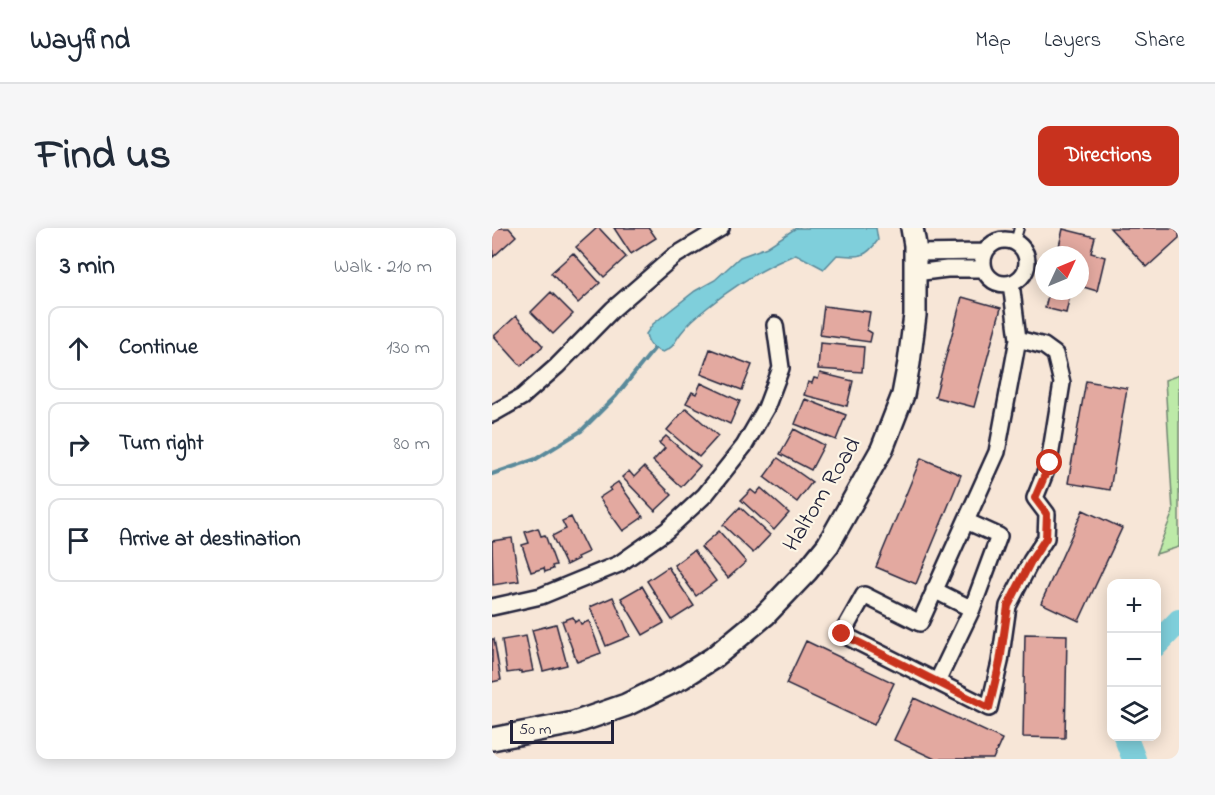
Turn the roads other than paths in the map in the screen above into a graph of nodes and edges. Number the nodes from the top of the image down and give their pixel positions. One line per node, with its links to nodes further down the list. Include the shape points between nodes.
1 (721, 228): 10 (street, via 673,257 522,397)
2 (912, 228): 5 (main road, Haltom Road)
3 (1017, 235): 4 (street, via 996,241); 7 (street, via 1027,264 1020,278)
4 (984, 252): 5 (street); 6 (street)
5 (915, 263): 6 (street, via 947,269); 16 (main road, Haltom Road, via 915,315 903,395 882,449 828,545 807,571 765,615 683,677 626,705 574,723)
6 (983, 269): 7 (street, via 990,279)
7 (1011, 283): 9 (street)
8 (775, 325): 13 (street, via 781,368 766,408 744,446 705,495 666,531 619,564 541,596)
9 (1018, 339): 11 (street, via 997,452); 15 (street, via 1044,346 1055,354 1062,383 1050,463 1035,498 1047,514 1046,538 1008,606 989,708)
10 (492, 414)
11 (966, 521): 12 (street); 14 (street, via 999,536)
12 (934, 590): 14 (street); 15 (street, via 920,623 864,595 842,634)
13 (492, 607)
14 (972, 609): 15 (street)
15 (937, 682)
16 (492, 738)

